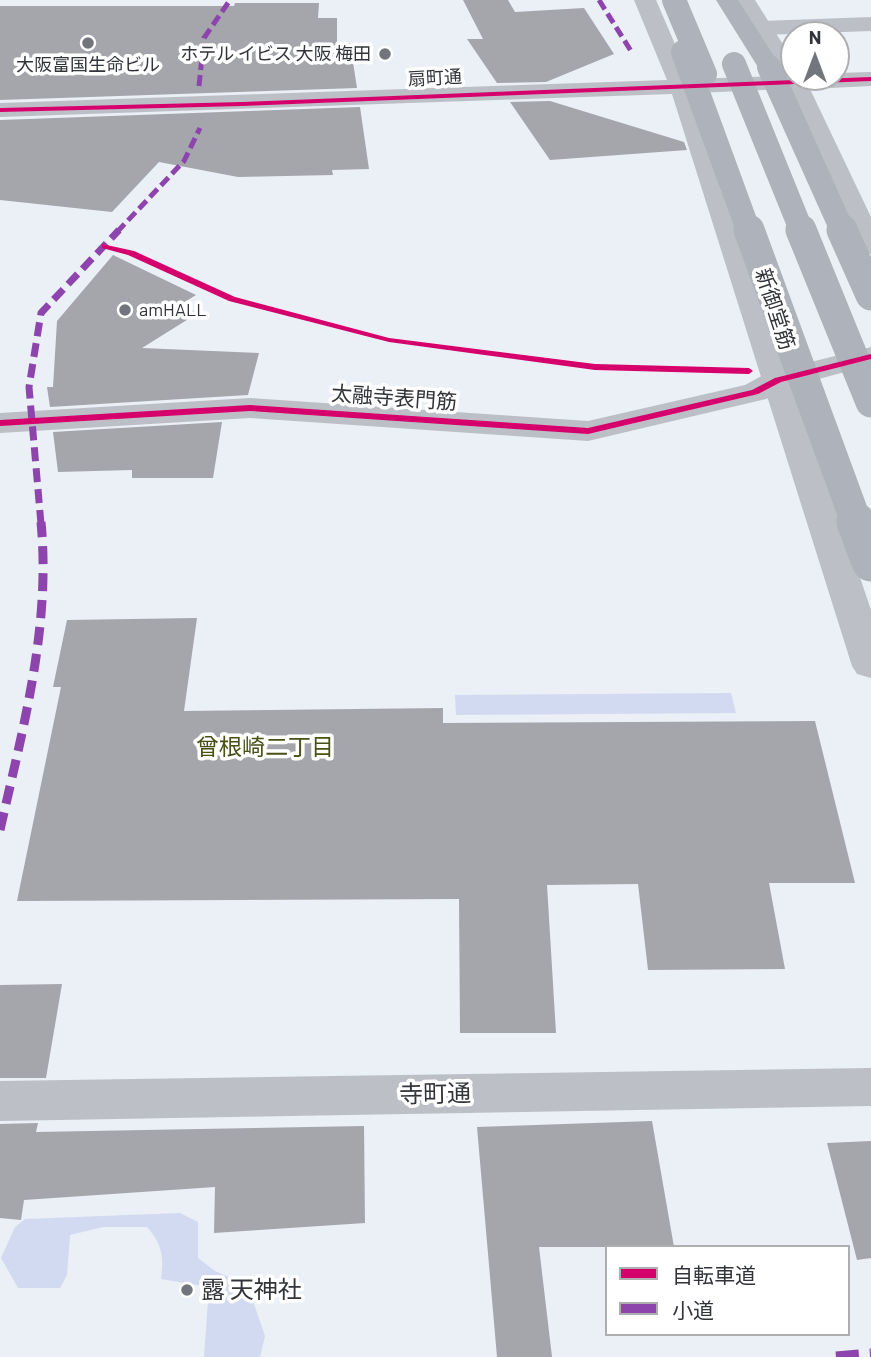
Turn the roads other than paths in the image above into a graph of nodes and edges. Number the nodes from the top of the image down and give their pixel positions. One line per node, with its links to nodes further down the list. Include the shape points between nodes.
1 (645, 0): 16 (street, 新御堂筋)
2 (664, 0): 27 (highway, bridge)
3 (674, 0): 26 (highway, bridge, via 775,239)
4 (712, 0): 21 (highway, via 752,67)
5 (727, 0): 20 (highway, bridge, via 769,67)
6 (744, 0): 10 (street)
7 (859, 0): 8 (street)
8 (871, 13)
9 (871, 24): 10 (street)
10 (762, 28): 12 (street)
11 (723, 43): 24 (highway, bridge)
12 (780, 58)
13 (871, 79): 14 (street, 扇町通)
14 (850, 80)
15 (780, 82): 16 (street, 扇町通)
16 (681, 85): 18 (street, 扇町通); 23 (street, 新御堂筋)
17 (798, 91): 19 (street)
18 (0, 110)
19 (871, 246)
20 (871, 295)
21 (871, 337)
22 (871, 356): 23 (street, 太融寺表門筋)
23 (778, 380): 25 (street, 太融寺表門筋, via 755,392 589,431 250,408); 28 (street, 新御堂筋)
24 (871, 401)
25 (0, 424)
26 (871, 500)
27 (871, 562)
28 (871, 666)
29 (871, 1087): 30 (street, 寺町通)
30 (0, 1101)

